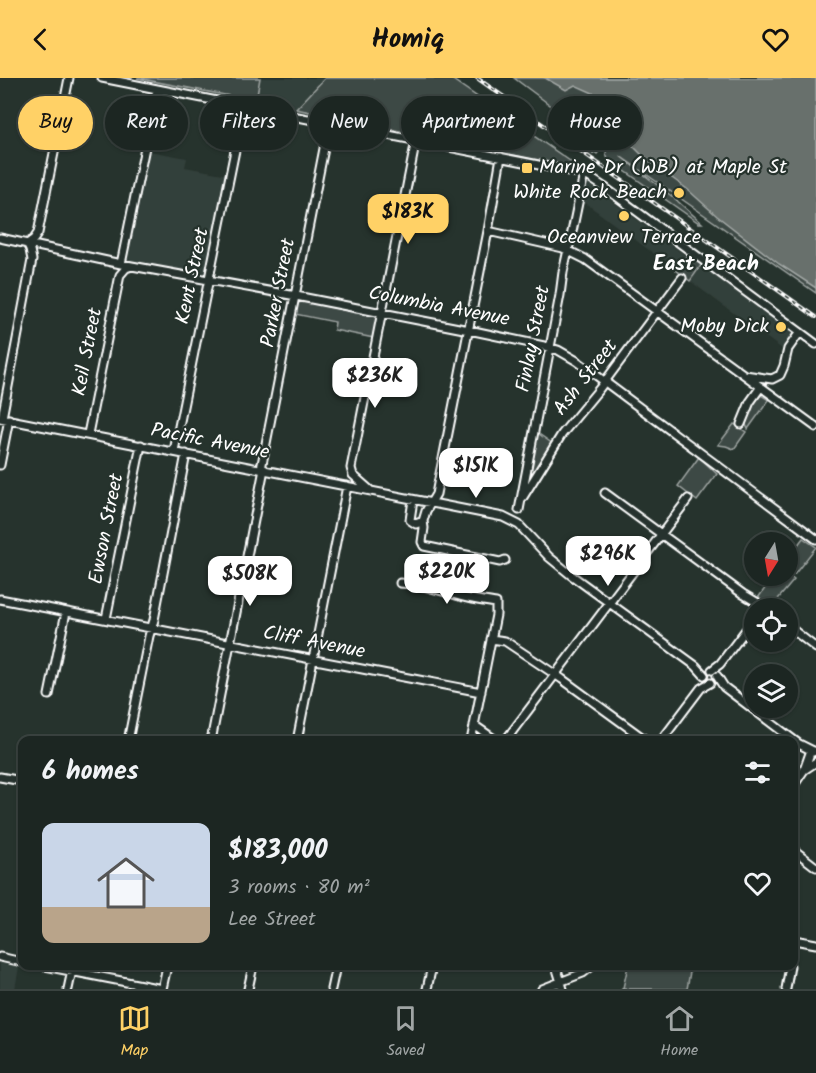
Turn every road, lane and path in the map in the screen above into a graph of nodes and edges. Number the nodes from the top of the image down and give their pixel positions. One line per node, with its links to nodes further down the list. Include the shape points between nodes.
1 (69, 78): 12 (street)
2 (102, 78): 3 (street)
3 (157, 89): 4 (street); 19 (street)
4 (200, 97)
5 (235, 150): 23 (street, Kent Street)
6 (324, 150): 24 (street, Parker Street)
7 (414, 150): 26 (street)
8 (463, 150): 9 (street)
9 (501, 158): 10 (street); 11 (street)
10 (584, 174): 16 (street, Finlay Street); 28 (street)
11 (488, 231): 16 (street); 27 (street)
12 (38, 233): 14 (street); 15 (street)
13 (0, 238): 14 (street, Columbia Avenue)
14 (27, 244): 15 (street, Columbia Avenue); 17 (street)
15 (45, 248): 17 (street); 18 (street, Columbia Avenue)
16 (568, 249): 25 (street, via 592,262); 30 (street, Finlay Street)
17 (33, 260): 34 (street)
18 (112, 262): 19 (street, Columbia Avenue); 21 (street)
19 (122, 264): 20 (street, Columbia Avenue)
20 (132, 266): 21 (street); 23 (street, Columbia Avenue)
21 (120, 275): 37 (street, Keil Street)
22 (682, 278): 25 (street, Ash Street)
23 (208, 280): 24 (street, Columbia Avenue); 39 (street, Kent Street)
24 (296, 296): 26 (street, Columbia Avenue); 42 (street, Parker Street)
25 (657, 311): 31 (street); 32 (street, Ash Street)
26 (382, 313): 27 (street, Columbia Avenue); 44 (street, via 351,468 352,474)
27 (469, 330): 30 (street, Columbia Avenue); 49 (street, via 436,494)
28 (801, 332): 29 (street); 31 (street, via 788,350 780,375 772,379)
29 (816, 344)
30 (550, 348): 32 (street, Columbia Avenue); 48 (street, Finlay Street)
31 (744, 376): 33 (street)
32 (605, 382): 48 (street, Ash Street, via 562,435); 53 (street, Columbia Avenue)
33 (760, 388): 35 (street); 36 (street)
34 (3, 418): 37 (street, Pacific Avenue); 41 (street)
35 (741, 424)
36 (816, 427)
37 (88, 434): 38 (street, Pacific Avenue)
38 (141, 445): 39 (street, Pacific Avenue); 60 (street, Ewson Street)
39 (174, 451): 40 (street, Pacific Avenue)
40 (186, 454): 42 (street, Pacific Avenue); 61 (street)
41 (0, 465)
42 (263, 469): 43 (street, Pacific Avenue); 65 (street, Parker Street)
43 (347, 486): 44 (street, Pacific Avenue); 67 (street)
44 (370, 490): 47 (street, Pacific Avenue)
45 (604, 493): 52 (street)
46 (688, 499): 52 (street)
47 (413, 500): 49 (street, Pacific Avenue); 51 (street, via 410,520 416,524)
48 (520, 500): 50 (street, Finlay Street)
49 (430, 503): 51 (street); 58 (street, Pacific Avenue, via 513,521 559,566)
50 (519, 510)
51 (423, 521): 54 (street, via 424,546)
52 (661, 535): 56 (street); 58 (street)
53 (816, 539)
54 (506, 560)
55 (400, 584): 64 (street, via 496,603)
56 (750, 598)
57 (0, 599): 59 (street, Cliff Avenue)
58 (609, 603): 68 (street); 69 (street, Pacific Avenue)
59 (66, 612): 60 (street, Cliff Avenue); 71 (street)
60 (106, 619): 61 (street, Cliff Avenue)
61 (152, 628): 65 (street, Cliff Avenue); 73 (street)
62 (744, 632): 69 (street)
63 (798, 634): 66 (street)
64 (491, 639): 68 (street, via 505,641); 70 (street)
65 (230, 644): 67 (street, Cliff Avenue); 74 (street, Parker Street)
66 (816, 648)
67 (312, 660): 70 (street, Cliff Avenue); 75 (street)
68 (555, 674): 78 (street); 79 (street)
69 (711, 676): 80 (street); 81 (street, Pacific Avenue)
70 (480, 692): 72 (street)
71 (50, 695)
72 (474, 725): 76 (street); 77 (street)
73 (129, 736)
74 (212, 736)
75 (298, 736)
76 (472, 736)
77 (490, 736)
78 (509, 736)
79 (640, 736)
80 (665, 736)
81 (788, 736)
82 (798, 743): 83 (street, Pacific Avenue)
83 (813, 755): 85 (street)
84 (0, 777): 86 (street)
85 (798, 778)
86 (18, 780)
87 (798, 853): 88 (street)
88 (816, 867)
89 (798, 942): 90 (street)
90 (816, 944)
91 (0, 957): 92 (street)
92 (18, 961)
93 (72, 970): 103 (street)
94 (76, 970): 104 (street)
95 (166, 970): 104 (street)
96 (252, 970): 105 (street)
97 (335, 970): 106 (street)
98 (431, 970): 107 (street)
99 (557, 970): 102 (street)
100 (586, 970): 102 (street)
101 (789, 970): 109 (street)
102 (562, 986): 108 (street)
103 (68, 989)
104 (162, 989)
105 (248, 989)
106 (331, 989)
107 (427, 989)
108 (542, 989)
109 (786, 989)

